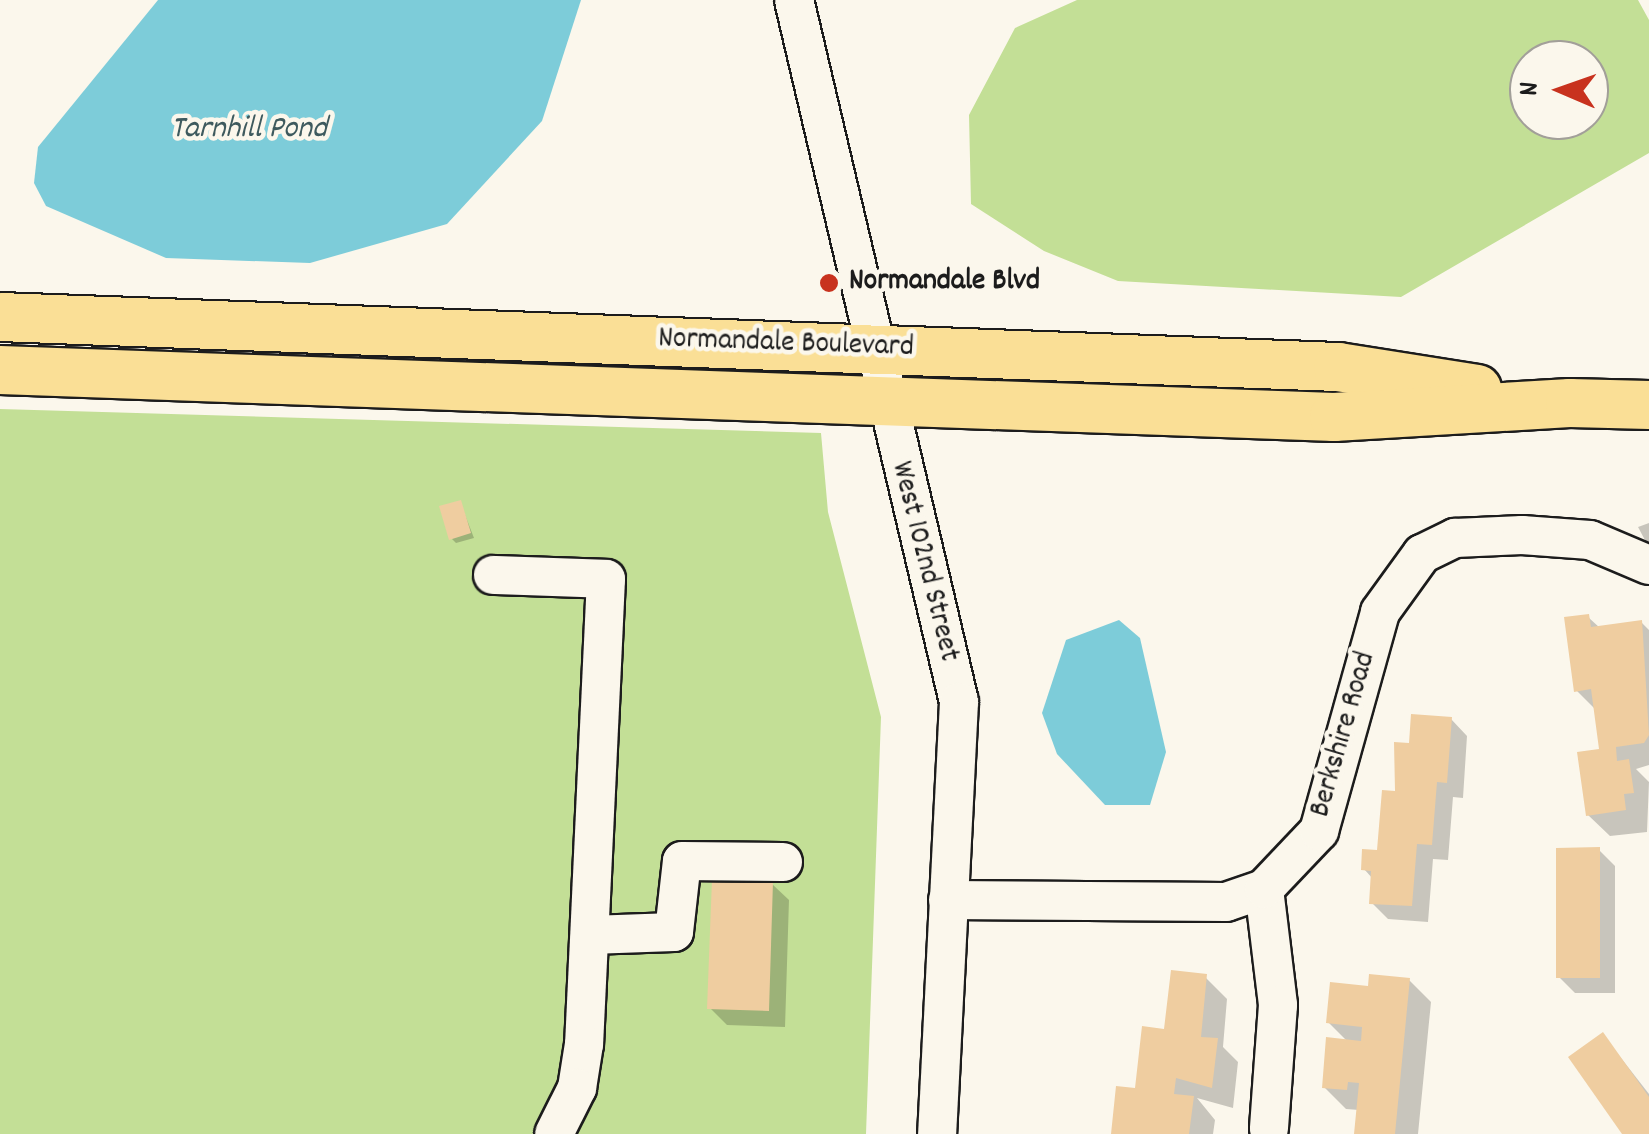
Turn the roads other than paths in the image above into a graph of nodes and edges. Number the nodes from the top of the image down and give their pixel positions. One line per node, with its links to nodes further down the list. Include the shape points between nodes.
1 (794, 0): 3 (street, West 102nd Street)
2 (0, 316): 3 (main road, Normandale Boulevard)
3 (872, 348): 5 (street, West 102nd Street); 6 (main road, Normandale Boulevard, via 1338,367)
4 (0, 370): 5 (main road, Normandale Boulevard)
5 (884, 402): 6 (main road, Normandale Boulevard, via 1334,418); 12 (street, West 102nd Street, via 959,702)
6 (1570, 403): 7 (main road, Normandale Boulevard)
7 (1649, 405)
8 (1649, 565): 11 (street, Berkshire Road, via 1590,540 1522,535 1454,538 1422,554 1380,612 1319,831)
9 (493, 575): 13 (street, via 606,579)
10 (783, 862): 13 (street, via 682,861 674,932)
11 (1264, 889): 12 (street, via 1226,902); 14 (street, via 1278,1005)
12 (948, 900): 16 (street, West 102nd Street)
13 (590, 935): 15 (street, via 577,1088)
14 (1269, 1130)
15 (554, 1134)
16 (937, 1134)

